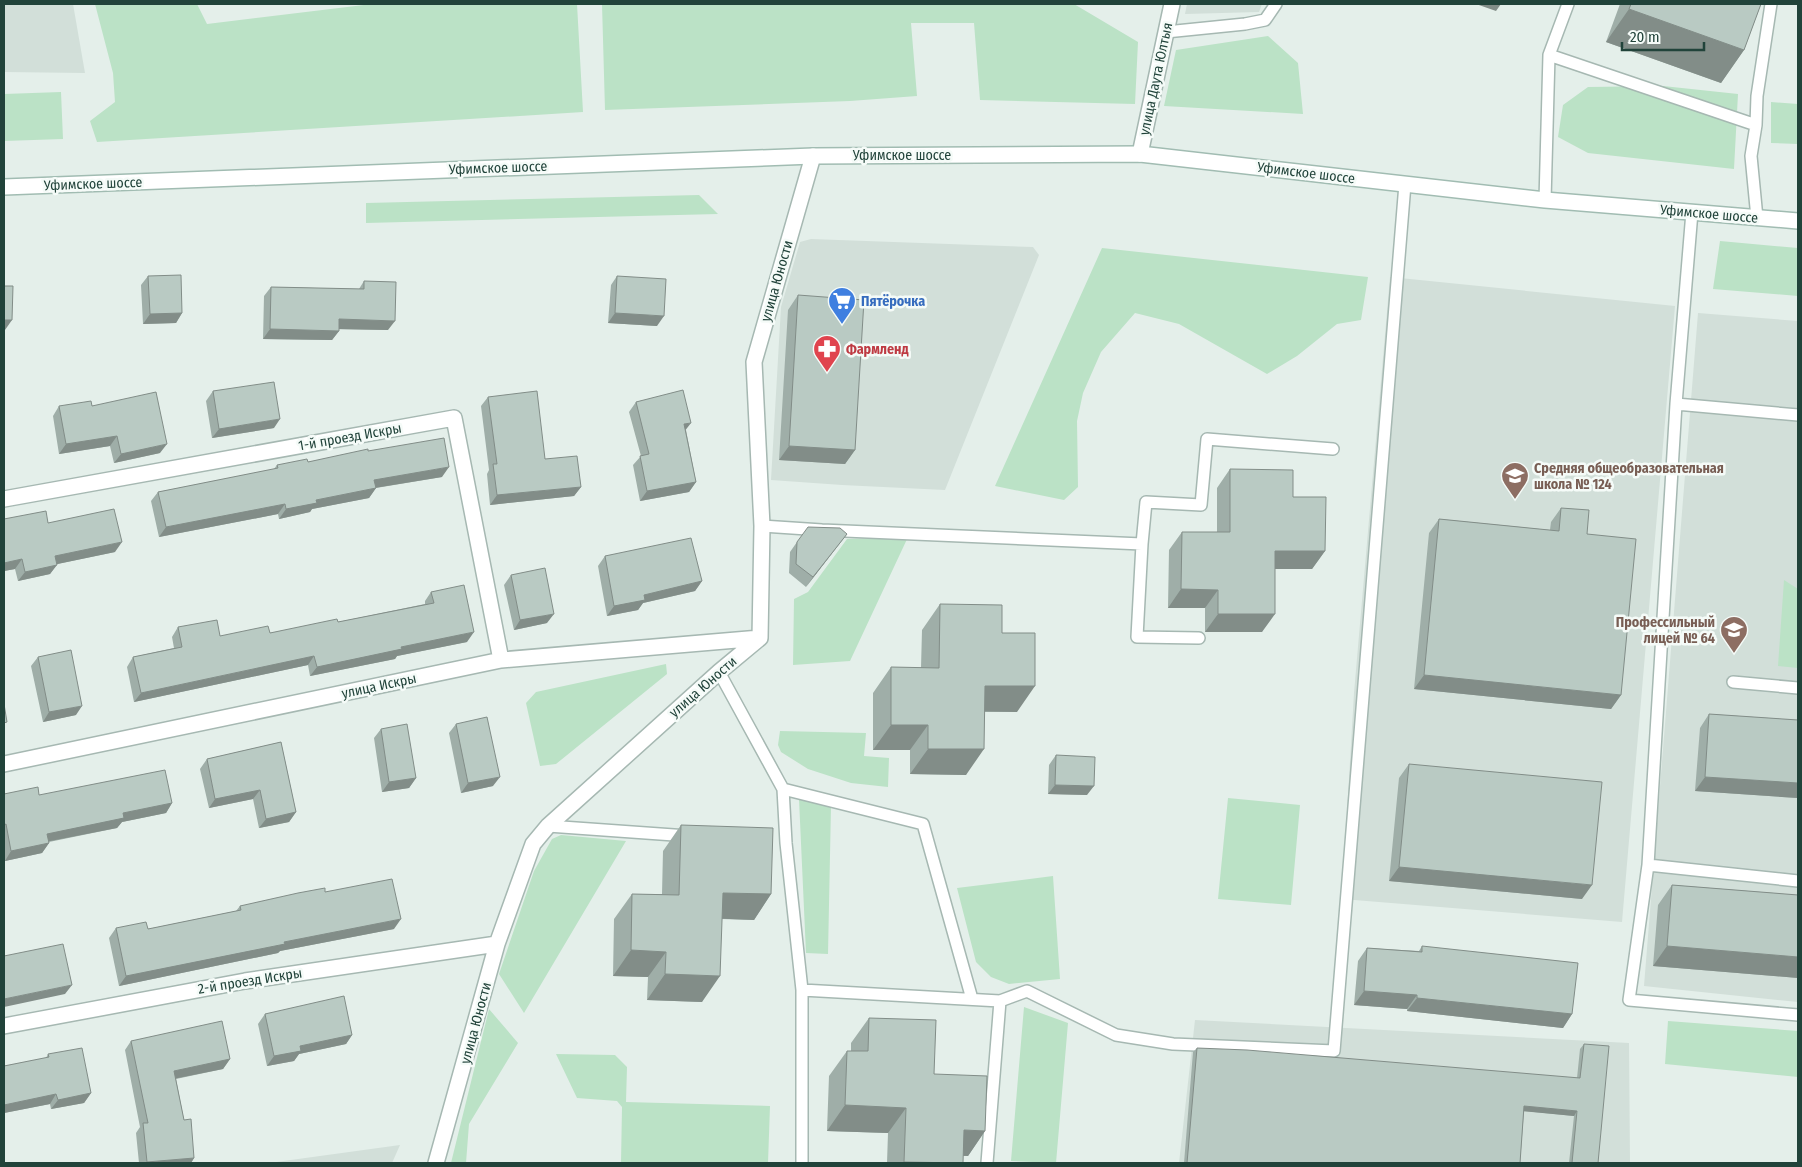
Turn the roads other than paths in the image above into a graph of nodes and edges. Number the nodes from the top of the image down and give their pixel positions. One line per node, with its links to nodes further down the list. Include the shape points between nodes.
1 (1172, 4): 5 (street, улица Даута Юлтыя)
2 (1276, 4): 5 (lane, via 1266,20)
3 (1568, 4): 6 (lane)
4 (1772, 4): 7 (lane, via 1757,96)
5 (1166, 32): 8 (street, улица Даута Юлтыя)
6 (1549, 55): 7 (lane); 12 (lane)
7 (1756, 125): 14 (lane, via 1751,156)
8 (1140, 154): 9 (street, Уфимское шоссе); 10 (street, Уфимское шоссе)
9 (813, 156): 11 (street, Уфимское шоссе); 20 (street, улица Юности, via 754,362)
10 (1405, 184): 12 (street, Уфимское шоссе); 37 (lane, via 1334,1051 1173,1044 1116,1035 1027,991)
11 (4, 187)
12 (1545, 200): 13 (street, Уфимское шоссе)
13 (1692, 212): 14 (street, Уфимское шоссе); 16 (lane)
14 (1757, 218): 15 (street, Уфимское шоссе)
15 (1798, 220)
16 (1676, 404): 17 (lane); 32 (lane)
17 (1798, 415)
18 (1333, 449): 21 (lane, via 1207,439 1201,505 1146,502)
19 (4, 499): 24 (street, 1-й проезд Искры, via 454,418)
20 (762, 526): 21 (lane); 22 (street, улица Юности)
21 (1142, 544): 23 (lane, via 1137,637)
22 (760, 638): 24 (street, улица Искры); 25 (street, улица Юности)
23 (1199, 638)
24 (501, 660): 28 (street, улица Искры)
25 (719, 672): 29 (lane); 30 (street, улица Юности)
26 (1733, 682): 27 (lane)
27 (1798, 688)
28 (4, 764)
29 (783, 789): 35 (lane, via 781,843); 36 (lane, via 923,824)
30 (548, 826): 31 (lane); 34 (street, улица Юности, via 533,844)
31 (696, 837)
32 (1648, 865): 33 (lane); 38 (lane, via 1629,1000)
33 (1798, 881)
34 (497, 944): 39 (street, 2-й проезд Искры, via 245,981); 40 (street, улица Юности)
35 (802, 990): 36 (lane); 41 (lane)
36 (972, 999): 37 (lane)
37 (1000, 1000): 42 (lane)
38 (1798, 1015)
39 (4, 1026)
40 (436, 1163)
41 (802, 1163)
42 (987, 1163)

